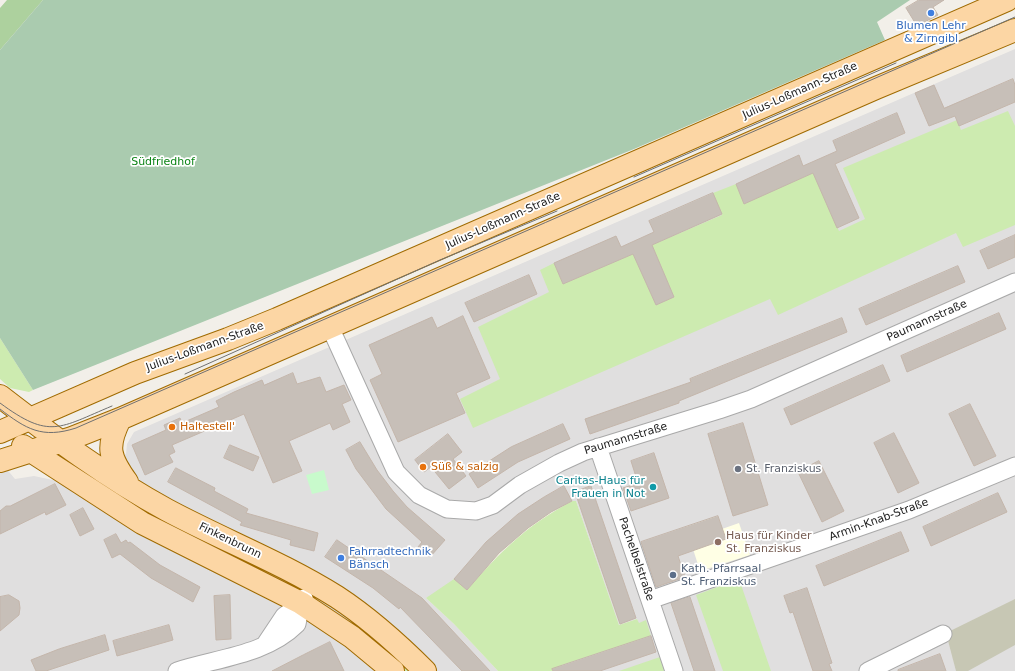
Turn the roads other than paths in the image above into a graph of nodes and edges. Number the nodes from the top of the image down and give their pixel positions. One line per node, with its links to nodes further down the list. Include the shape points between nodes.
1 (1007, 0): 2 (main road, Julius-Loßmann-Straße)
2 (982, 6): 7 (main road, Julius-Loßmann-Straße, via 277,319 228,340 135,373)
3 (1015, 30): 5 (main road, via 876,88)
4 (1015, 282): 11 (street, Paumannstraße, via 751,399)
5 (330, 327): 8 (main road); 11 (street, Paumannstraße, via 396,472 419,495 434,504 447,509 476,511 493,505 520,485 559,463)
6 (0, 396): 7 (main road)
7 (30, 418): 9 (main road, Julius-Loßmann-Straße); 10 (main road, Finkenbrunn)
8 (120, 419): 10 (main road); 15 (main road, via 111,440 112,457)
9 (0, 432): 12 (main road, Finkenbrunn)
10 (62, 442): 12 (main road); 15 (main road, Finkenbrunn)
11 (598, 447): 17 (street, Pachelbelstraße)
12 (30, 451): 13 (main road); 18 (main road, Finkenbrunn, via 142,523)
13 (0, 461)
14 (1015, 466): 17 (street, Armin-Knab-Straße, via 909,510)
15 (132, 489): 16 (main road, Finkenbrunn, via 168,510)
16 (314, 583): 18 (street); 22 (main road, Finkenbrunn, via 367,619)
17 (650, 600): 23 (street, Pachelbelstraße)
18 (301, 603): 20 (street, via 297,624 289,632 252,651); 21 (main road, Finkenbrunn, via 352,637)
19 (943, 634): 24 (street)
20 (180, 671)
21 (393, 671)
22 (425, 671)
23 (674, 671)
24 (868, 671)

